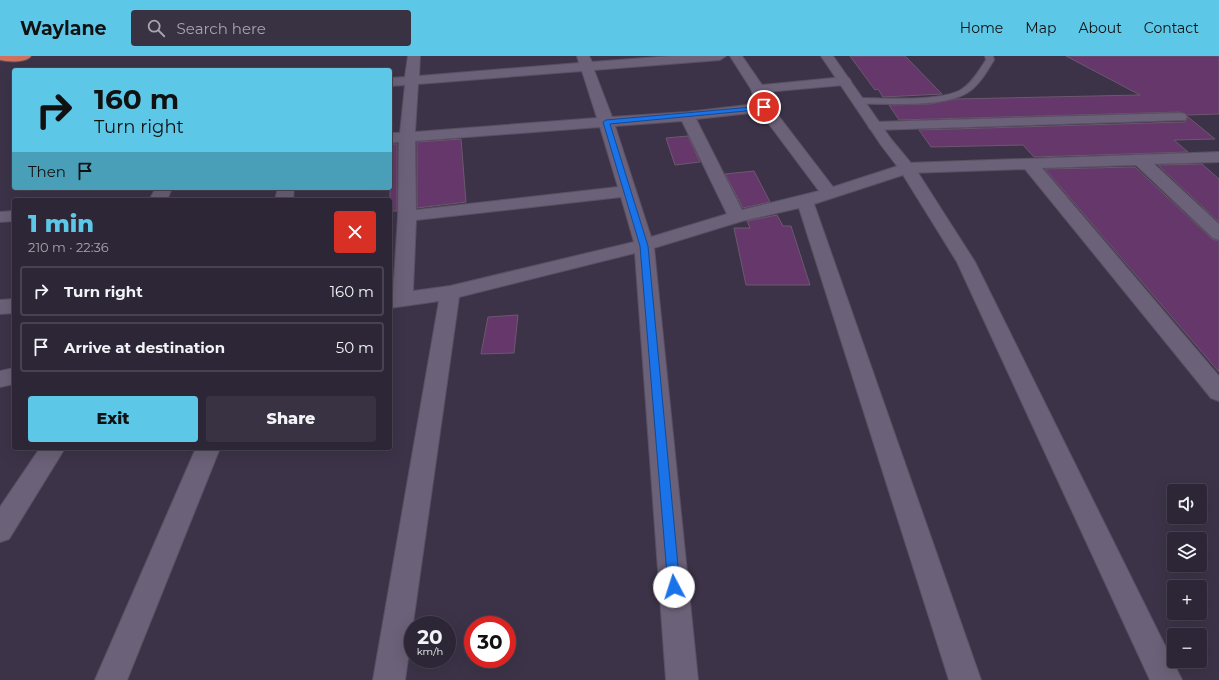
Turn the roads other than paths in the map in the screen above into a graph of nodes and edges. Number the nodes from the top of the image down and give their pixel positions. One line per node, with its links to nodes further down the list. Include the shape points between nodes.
1 (25, 56): 7 (highway)
2 (414, 56): 9 (street)
3 (720, 56): 8 (street)
4 (736, 56): 12 (street)
5 (827, 56): 10 (street)
6 (989, 56): 13 (lane, via 990,60 976,81 964,92 950,97)
7 (4, 57)
8 (585, 61): 9 (street); 17 (street)
9 (413, 80): 11 (street); 19 (street)
10 (844, 81): 12 (street); 13 (street)
11 (392, 82)
12 (758, 89): 14 (street)
13 (858, 101): 18 (street)
14 (764, 107): 15 (street); 26 (street)
15 (686, 116): 17 (street); 31 (street)
16 (1180, 117): 18 (street)
17 (606, 122): 19 (street); 25 (street)
18 (875, 126): 24 (street)
19 (407, 137): 20 (street); 29 (street)
20 (392, 138)
21 (1219, 157): 22 (street)
22 (1140, 160): 23 (street); 32 (street)
23 (1030, 164): 24 (street); 38 (street)
24 (907, 168): 26 (street); 49 (street, via 966,262)
25 (628, 191): 29 (street); 33 (street)
26 (829, 193): 27 (street)
27 (805, 201): 31 (street); 48 (street)
28 (12, 216): 30 (street)
29 (407, 216): 35 (street)
30 (0, 217)
31 (737, 217): 33 (street)
32 (1219, 234)
33 (644, 246): 34 (street); 47 (street)
34 (450, 293): 35 (street); 46 (street)
35 (396, 300)
36 (12, 306): 37 (street)
37 (0, 307)
38 (1208, 366): 41 (street)
39 (12, 376): 40 (street)
40 (0, 379)
41 (1219, 392)
42 (52, 450): 44 (street)
43 (207, 450): 45 (street)
44 (0, 530)
45 (111, 680)
46 (389, 680)
47 (682, 680)
48 (965, 680)
49 (1166, 680)

